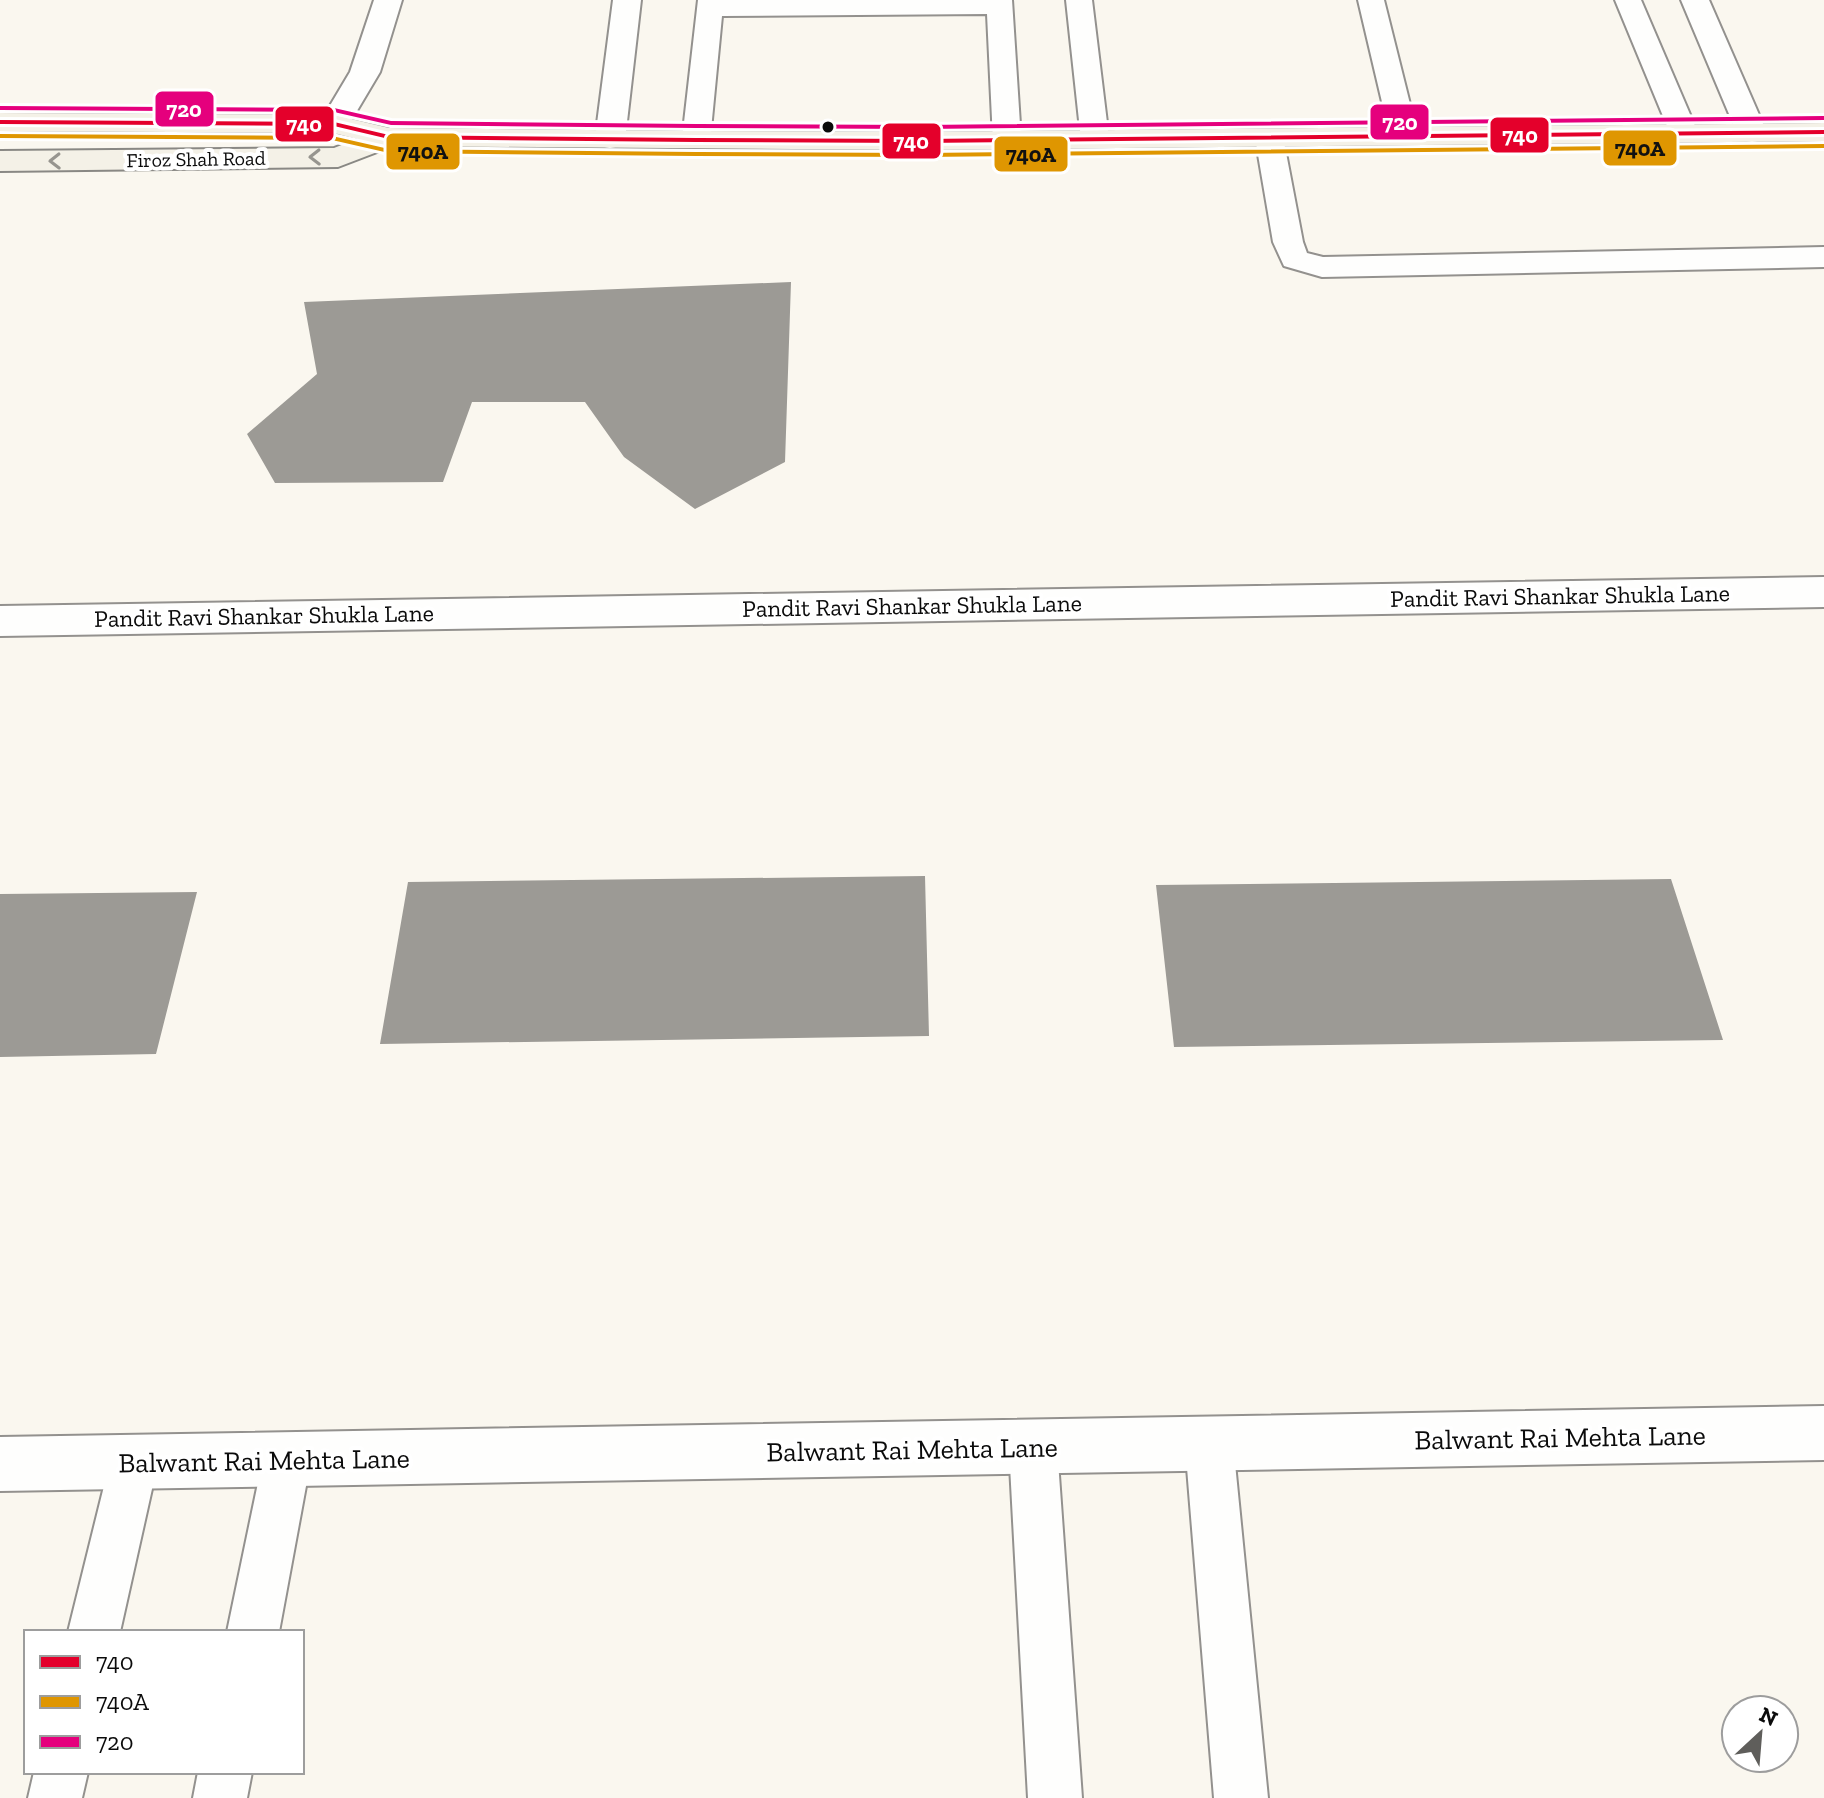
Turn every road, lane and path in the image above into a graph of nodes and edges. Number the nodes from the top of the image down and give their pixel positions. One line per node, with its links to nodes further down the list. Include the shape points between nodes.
1 (388, 0): 10 (street, via 365,72)
2 (627, 0): 17 (street)
3 (1079, 0): 18 (lane)
4 (1371, 0): 14 (lane)
5 (1628, 0): 12 (lane)
6 (1695, 0): 13 (street)
7 (999, 3): 8 (lane); 20 (lane)
8 (711, 4): 19 (lane)
9 (0, 122): 10 (main road, Firoz Shah Road)
10 (334, 124): 15 (main road, Firoz Shah Road)
11 (1824, 132): 13 (main road, Firoz Shah Road)
12 (1684, 133): 13 (main road, Firoz Shah Road); 14 (main road, Firoz Shah Road)
13 (1752, 133)
14 (1404, 136): 16 (main road, Firoz Shah Road)
15 (389, 137): 17 (main road, Firoz Shah Road); 21 (main road, Firoz Shah Road, one-way to 21, via 338,157)
16 (1269, 137): 18 (main road, Firoz Shah Road); 22 (lane, via 1288,242 1295,259 1322,267)
17 (610, 139): 19 (main road, Firoz Shah Road)
18 (1095, 139): 20 (main road, Firoz Shah Road)
19 (696, 140): 20 (main road, Firoz Shah Road)
20 (1007, 140)
21 (0, 161)
22 (1824, 257)
23 (1824, 592): 24 (street, Pandit Ravi Shankar Shukla Lane)
24 (0, 621)
25 (1824, 1433): 26 (street, Balwant Rai Mehta Lane)
26 (1209, 1443): 27 (street, Balwant Rai Mehta Lane); 38 (lane)
27 (1033, 1447): 28 (street, Balwant Rai Mehta Lane); 37 (lane)
28 (287, 1459): 29 (street, Balwant Rai Mehta Lane); 32 (lane)
29 (134, 1462): 30 (street, Balwant Rai Mehta Lane); 31 (lane)
30 (0, 1464)
31 (94, 1630)
32 (253, 1630)
33 (61, 1774): 35 (lane)
34 (225, 1774): 36 (lane)
35 (55, 1798)
36 (220, 1798)
37 (1055, 1798)
38 (1241, 1798)

